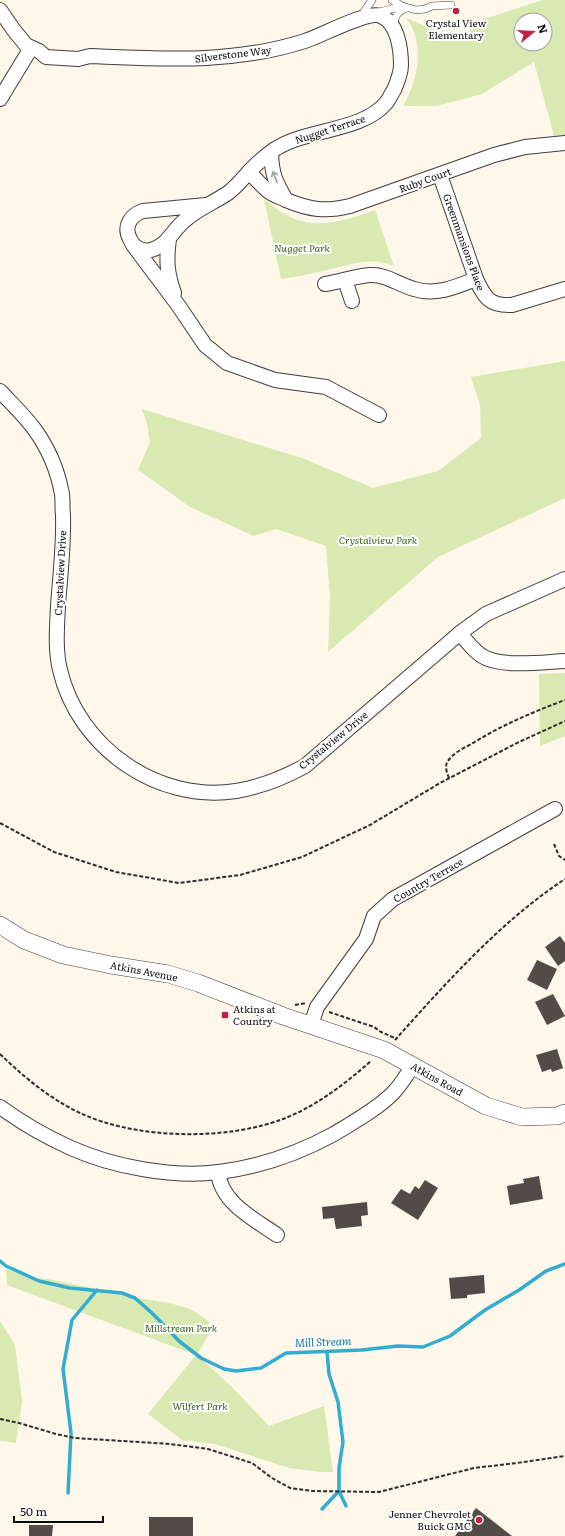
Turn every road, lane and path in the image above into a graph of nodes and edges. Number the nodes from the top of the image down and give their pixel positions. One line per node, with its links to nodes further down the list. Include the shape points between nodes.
1 (372, 0): 7 (lane)
2 (392, 0): 5 (lane)
3 (434, 3): 4 (lane); 5 (lane, via 425,9)
4 (450, 5)
5 (405, 7): 7 (lane, via 386,9); 8 (lane, via 396,15)
6 (0, 10): 9 (street, Silverstone Way, via 12,29)
7 (365, 16): 8 (street, Nugget Terrace, via 381,15); 9 (street, Silverstone Way, via 304,41 254,53 220,57 178,60 90,56 78,59 46,57)
8 (394, 29): 12 (street, Nugget Terrace, via 400,50 401,68 396,86 386,103 372,115 359,121 294,141)
9 (35, 50): 10 (street)
10 (0, 99)
11 (565, 143): 14 (street, Ruby Court, via 525,147)
12 (271, 152): 13 (street, Nugget Terrace); 15 (street, one-way to 12, via 272,170)
13 (249, 172): 15 (street, Ruby Court, via 268,190); 16 (street, Nugget Terrace, via 230,191)
14 (440, 174): 15 (street, Ruby Court, via 334,210 314,209); 20 (street, Greenmansions Place)
15 (286, 200)
16 (206, 205): 17 (street, Nugget Terrace, via 183,221); 18 (street, Nugget Terrace, via 135,214 127,227)
17 (169, 239): 18 (street, Nugget Terrace, via 161,246 150,250); 24 (street, via 166,260 168,276)
18 (133, 245): 24 (street)
19 (345, 280): 20 (street, via 371,275 387,277 428,292 444,291); 21 (street); 23 (street)
20 (476, 280): 22 (street, Greenmansions Place, via 484,296 492,303 502,306)
21 (325, 284)
22 (565, 289)
23 (352, 301)
24 (178, 305): 26 (street, via 205,345 227,363 275,380 326,387)
25 (0, 392): 28 (street, Crystalview Drive, via 35,430 52,461 62,494 63,530 56,634 60,670 71,703 105,749 149,778 178,788 203,792 235,792 282,778 304,766 329,746)
26 (380, 415)
27 (565, 578): 28 (street, Crystalview Drive, via 486,614)
28 (460, 633): 29 (street, via 482,656 495,662)
29 (565, 661)
30 (565, 700): 32 (path, via 497,728 456,753 447,762)
31 (565, 721): 32 (path)
32 (449, 778): 34 (path, via 370,825 302,856 240,875 179,882 116,872 54,852)
33 (555, 809): 40 (street, Country Terrace, via 388,903 374,916 366,939 317,1007)
34 (0, 823)
35 (554, 844): 36 (path)
36 (565, 860)
37 (565, 878): 41 (path, via 533,902 464,966)
38 (0, 925): 40 (street, Atkins Avenue, via 24,940 63,955 168,974)
39 (324, 1010): 41 (path, via 374,1027)
40 (311, 1025): 45 (street, Atkins Road, via 384,1050)
41 (397, 1039): 42 (path)
42 (394, 1042)
43 (0, 1054): 44 (path, via 32,1083 82,1114 139,1130 176,1134 234,1131 280,1120 331,1093)
44 (376, 1057)
45 (413, 1065): 47 (street, Atkins Road, via 486,1106 522,1117 557,1116); 48 (street, via 393,1093 354,1122 324,1139 293,1154)
46 (0, 1107): 48 (street, via 44,1134 98,1159 135,1168 170,1172)
47 (565, 1113)
48 (218, 1172): 49 (street, via 219,1182 227,1197)
49 (277, 1235)
50 (0, 1419): 51 (path, via 75,1438 208,1449 252,1463 290,1488 312,1491 379,1492 474,1468)
51 (565, 1456)

